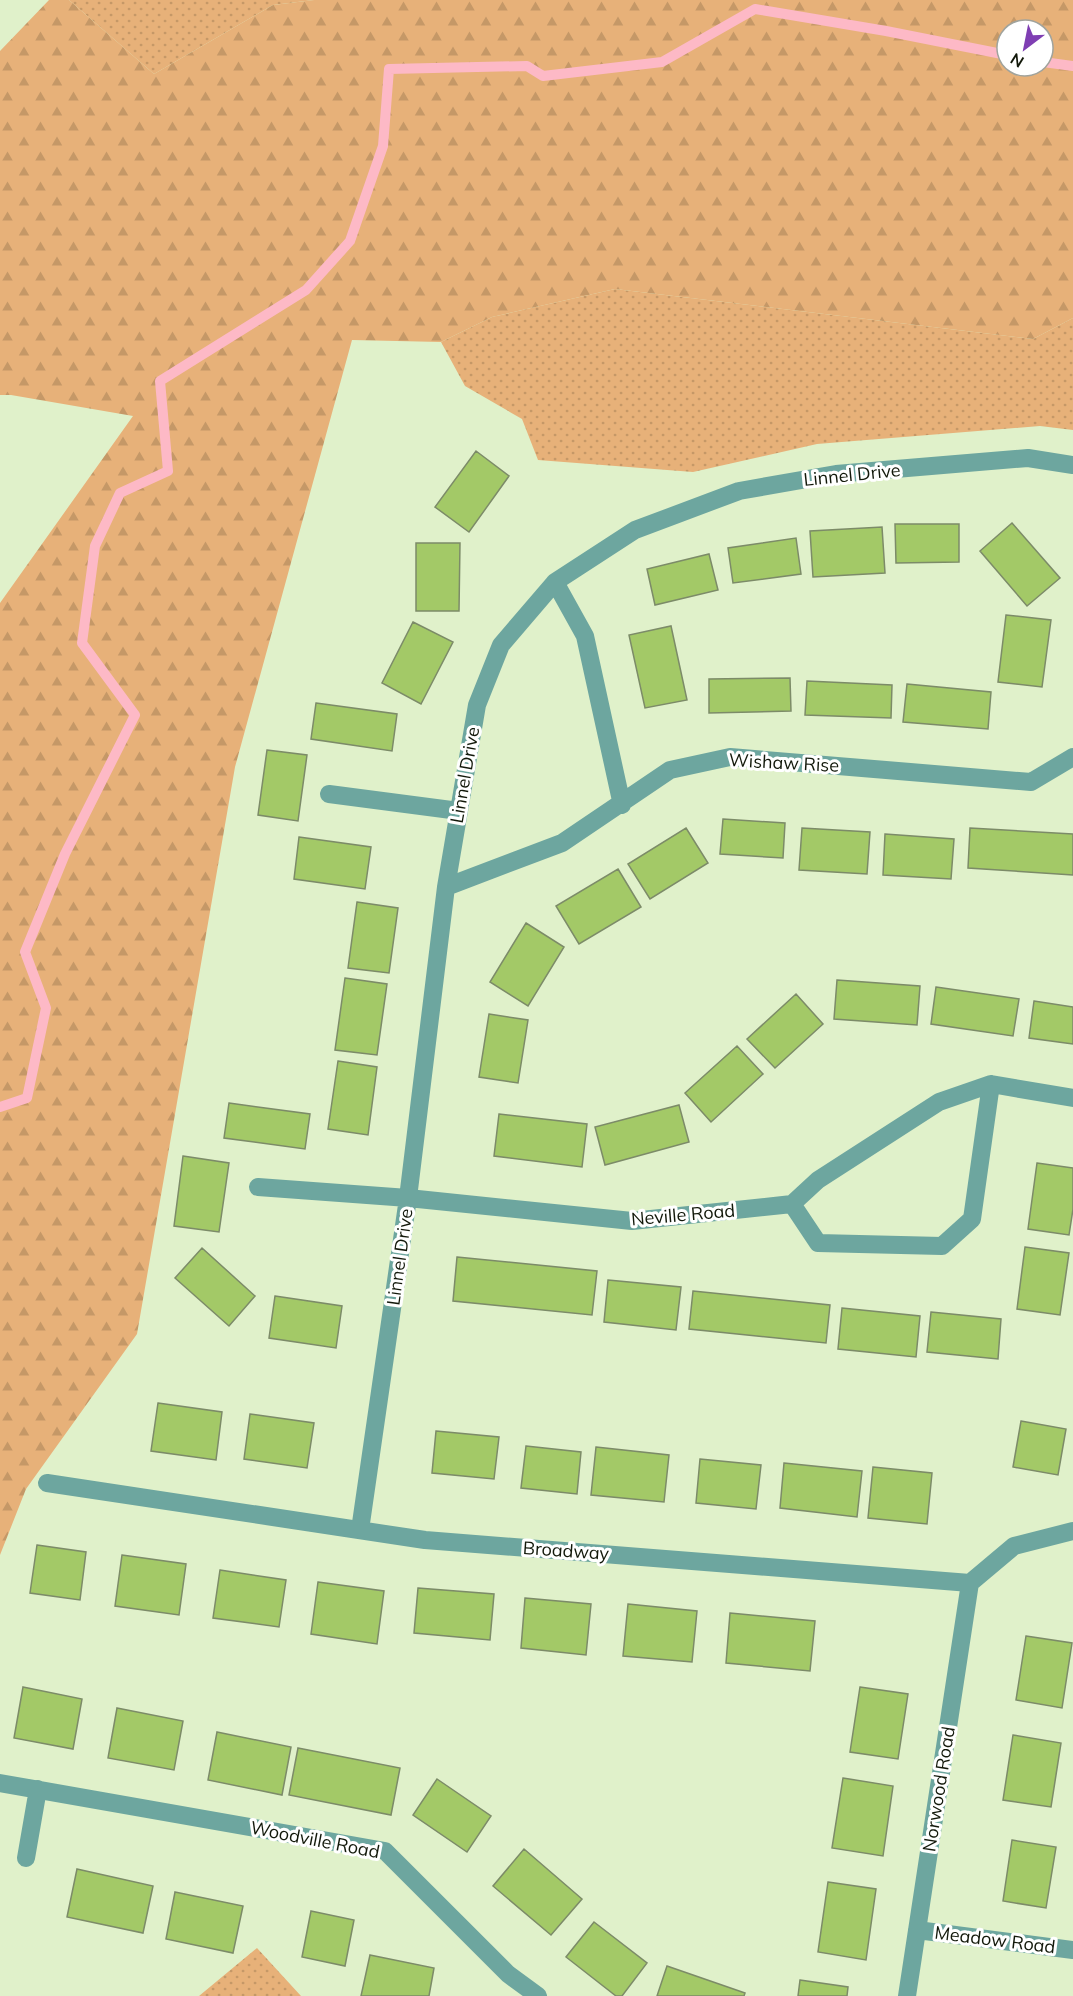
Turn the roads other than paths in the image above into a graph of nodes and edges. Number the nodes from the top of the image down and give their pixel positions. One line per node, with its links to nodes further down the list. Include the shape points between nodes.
1 (1073, 465): 2 (street, Linnel Drive, via 1028,458 836,474 739,491 635,530)
2 (555, 582): 5 (street, via 585,636); 6 (street, Linnel Drive, via 501,645 477,705)
3 (1073, 757): 5 (street, Wishaw Rise, via 1031,782 730,757 670,770)
4 (328, 794): 6 (street)
5 (622, 805): 7 (street, Wishaw Rise, via 562,843)
6 (459, 811): 7 (street, Linnel Drive)
7 (446, 886): 11 (street, Linnel Drive)
8 (991, 1084): 9 (street); 12 (street, via 939,1102 819,1180); 12 (street, via 972,1220 942,1246 818,1243)
9 (1073, 1098)
10 (258, 1187): 11 (street, Neville Road)
11 (408, 1198): 12 (street, Neville Road, via 632,1221); 14 (street, Linnel Drive)
12 (792, 1204)
13 (47, 1483): 14 (street, Broadway)
14 (360, 1530): 16 (street, Broadway, via 425,1540)
15 (1073, 1531): 16 (street, via 1014,1546)
16 (970, 1582): 20 (street, Norwood Road)
17 (0, 1783): 18 (street, Woodville Road)
18 (38, 1789): 19 (street); 22 (street, Woodville Road, via 385,1851 508,1974)
19 (26, 1858)
20 (917, 1930): 21 (street, Meadow Road); 23 (street, Norwood Road)
21 (1073, 1950)
22 (538, 1996)
23 (907, 1996)

